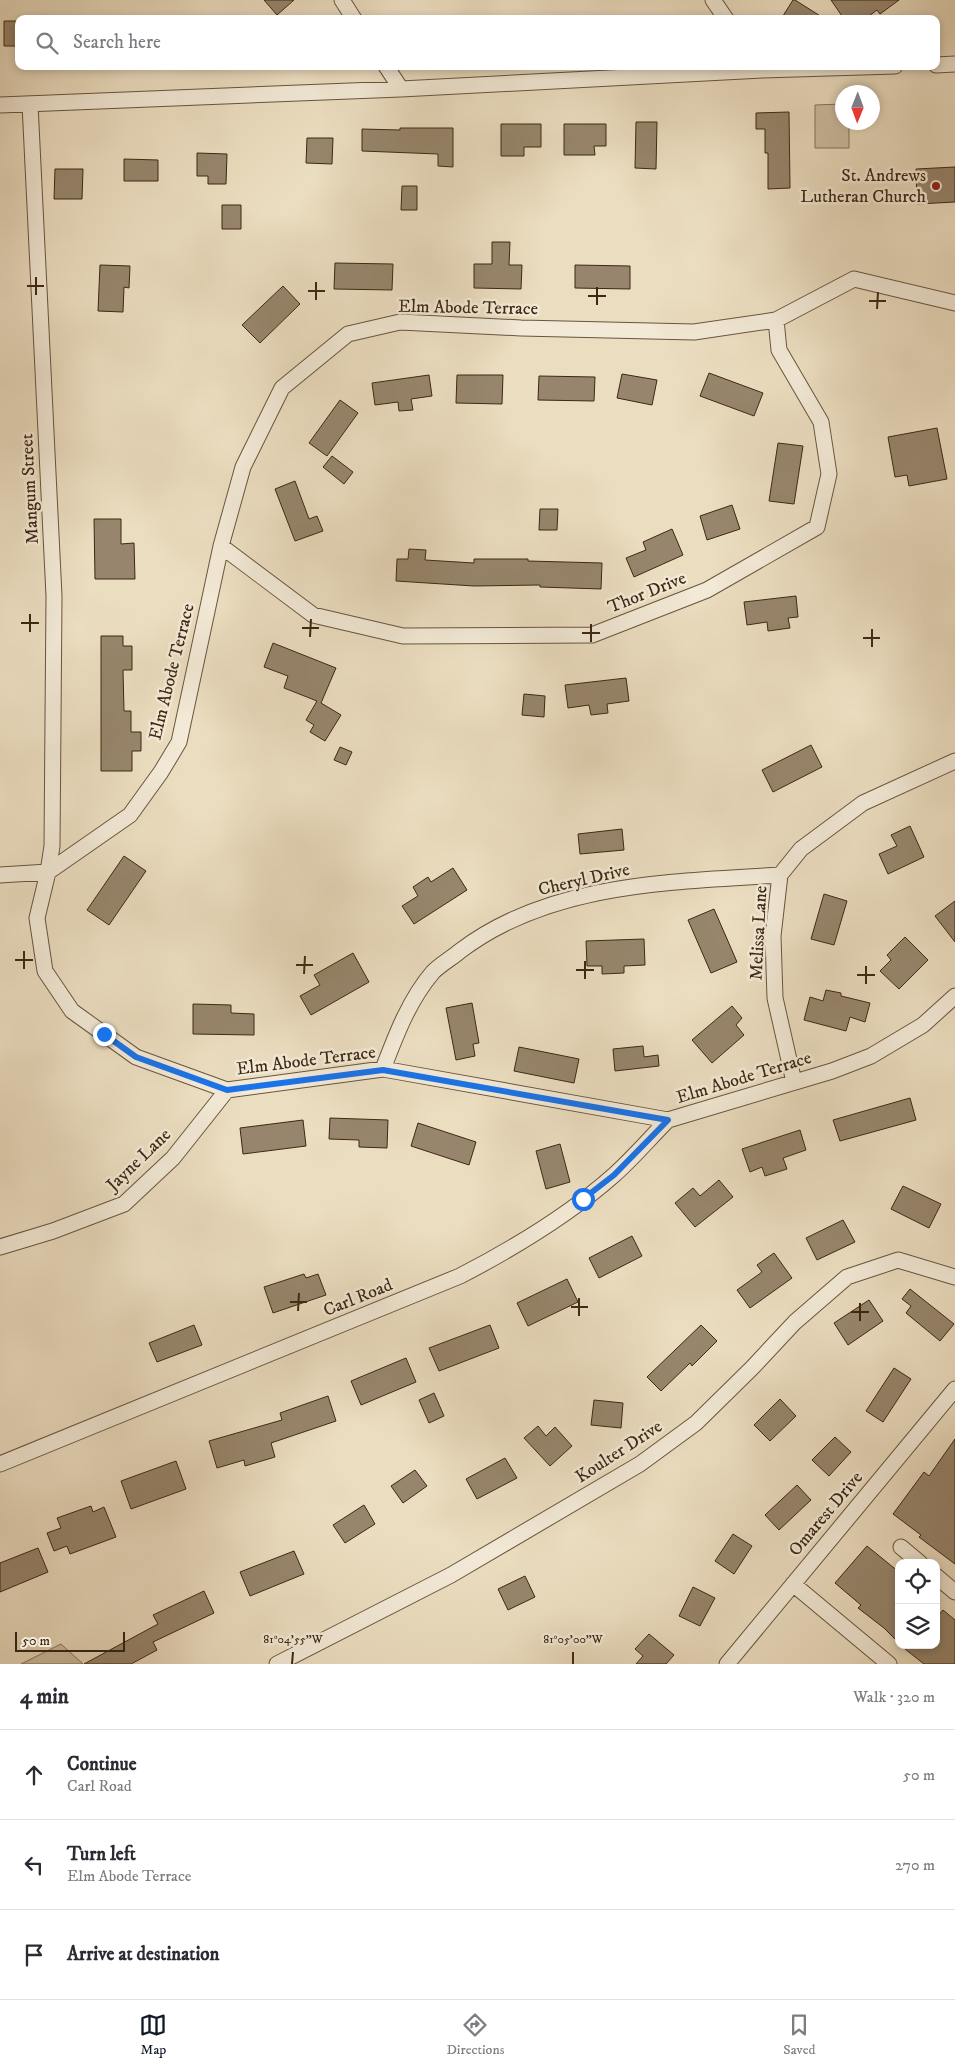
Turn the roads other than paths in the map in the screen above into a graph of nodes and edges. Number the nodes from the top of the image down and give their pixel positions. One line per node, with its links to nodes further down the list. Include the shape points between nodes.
1 (342, 0): 3 (street)
2 (713, 0): 4 (street)
3 (351, 15)
4 (723, 15)
5 (955, 64): 6 (street)
6 (940, 65)
7 (389, 70): 9 (street)
8 (726, 70): 9 (street)
9 (401, 89): 10 (street)
10 (30, 104): 11 (street); 16 (street, Mangum Street, via 54,596 52,846)
11 (0, 105)
12 (955, 303): 13 (street, Elm Abode Terrace, via 854,278)
13 (776, 320): 14 (street, Elm Abode Terrace, via 694,332 400,322 348,334 282,388 243,468); 14 (street, Thor Drive, via 779,350 821,422 829,474 816,527 707,590 592,636 403,636 313,615)
14 (221, 546): 16 (street, Elm Abode Terrace, via 179,742 130,815)
15 (955, 761): 18 (street, Melissa Lane, via 863,803 801,849)
16 (48, 872): 17 (street); 22 (street, Elm Abode Terrace, via 37,918 45,971 72,1011 136,1057)
17 (0, 875)
18 (780, 875): 20 (street, Cheryl Drive, via 662,883 613,890 543,906 483,934 434,972 404,1016); 21 (street, Melissa Lane, via 773,936 775,998)
19 (955, 996): 21 (street, Elm Abode Terrace, via 923,1025 871,1056)
20 (383, 1070): 22 (street, Elm Abode Terrace); 23 (street, Elm Abode Terrace)
21 (794, 1082): 23 (street, Elm Abode Terrace)
22 (227, 1090): 24 (street, Jayne Lane, via 173,1158 124,1204)
23 (668, 1120): 27 (street, Carl Road, via 614,1175 567,1211 512,1249 460,1276)
24 (0, 1247)
25 (955, 1277): 33 (street, Koulter Drive, via 898,1260 846,1277 795,1322 696,1423 640,1464 451,1575)
26 (955, 1389): 31 (street, Omarest Drive)
27 (0, 1464)
28 (901, 1547): 29 (street)
29 (915, 1559)
30 (940, 1579): 32 (street)
31 (793, 1584): 34 (street, Omarest Drive); 35 (street)
32 (955, 1592)
33 (277, 1664)
34 (728, 1664)
35 (889, 1664)

